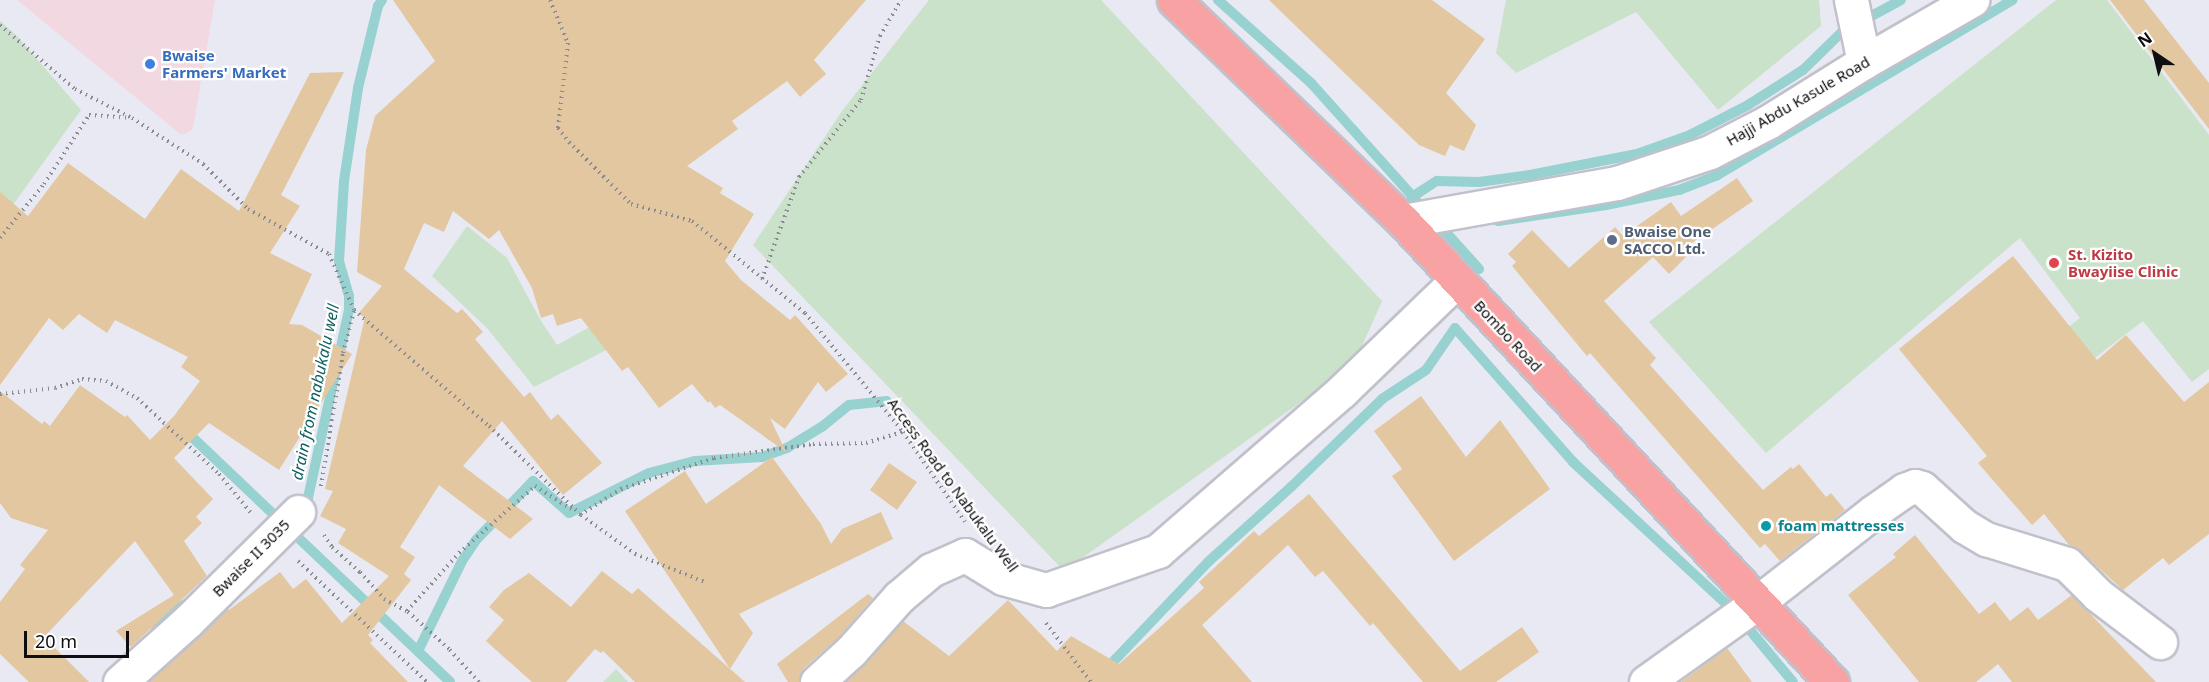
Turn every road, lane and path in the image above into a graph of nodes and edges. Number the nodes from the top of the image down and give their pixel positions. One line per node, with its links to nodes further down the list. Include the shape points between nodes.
1 (550, 0): 11 (path, Access Road to Nabukalu Well, via 568,44 558,128 631,204 692,221)
2 (901, 0): 11 (path, via 880,36 861,99 799,177)
3 (1174, 0): 9 (main road, Bombo Road)
4 (1851, 0): 7 (street)
5 (1972, 0): 7 (street, Hajji Abdu Kasule Road)
6 (0, 25): 8 (path, via 75,89)
7 (1864, 62): 9 (street, Hajji Abdu Kasule Road, via 1768,122 1710,152 1617,183)
8 (132, 118): 10 (path, via 89,115 44,184); 13 (path, via 203,164 248,209 329,254)
9 (1403, 221): 12 (main road, Bombo Road)
10 (0, 238)
11 (762, 279): 15 (path, Access Road to Nabukalu Well, via 805,313)
12 (1456, 281): 21 (main road, Bombo Road); 28 (street, via 1342,391 1158,551 1046,590 1003,578 965,555 931,570 899,597)
13 (354, 310): 16 (path, Bwaise II 3035, via 343,352 318,504); 17 (path, via 489,426)
14 (0, 394): 19 (path, via 55,388 82,379 106,381 137,398 219,474)
15 (903, 432): 17 (path, via 866,443 813,444 714,458 621,489); 18 (path, Access Road to Nabukalu Well)
16 (304, 513): 19 (street, Bwaise II 3035); 22 (path, via 384,599)
17 (581, 515): 20 (path, via 635,554); 22 (path, via 535,486 459,553)
18 (970, 529)
19 (272, 537): 25 (street, Bwaise II 3035); 26 (path)
20 (705, 582)
21 (1758, 602): 24 (street, via 1873,512 1915,486 1986,539 2067,564 2098,595); 30 (street); 31 (main road, Bombo Road)
22 (407, 611): 27 (path)
23 (1043, 619): 29 (path)
24 (2160, 642)
25 (120, 682)
26 (426, 682)
27 (479, 682)
28 (817, 682)
29 (1091, 682)
30 (1646, 682)
31 (1832, 682)

